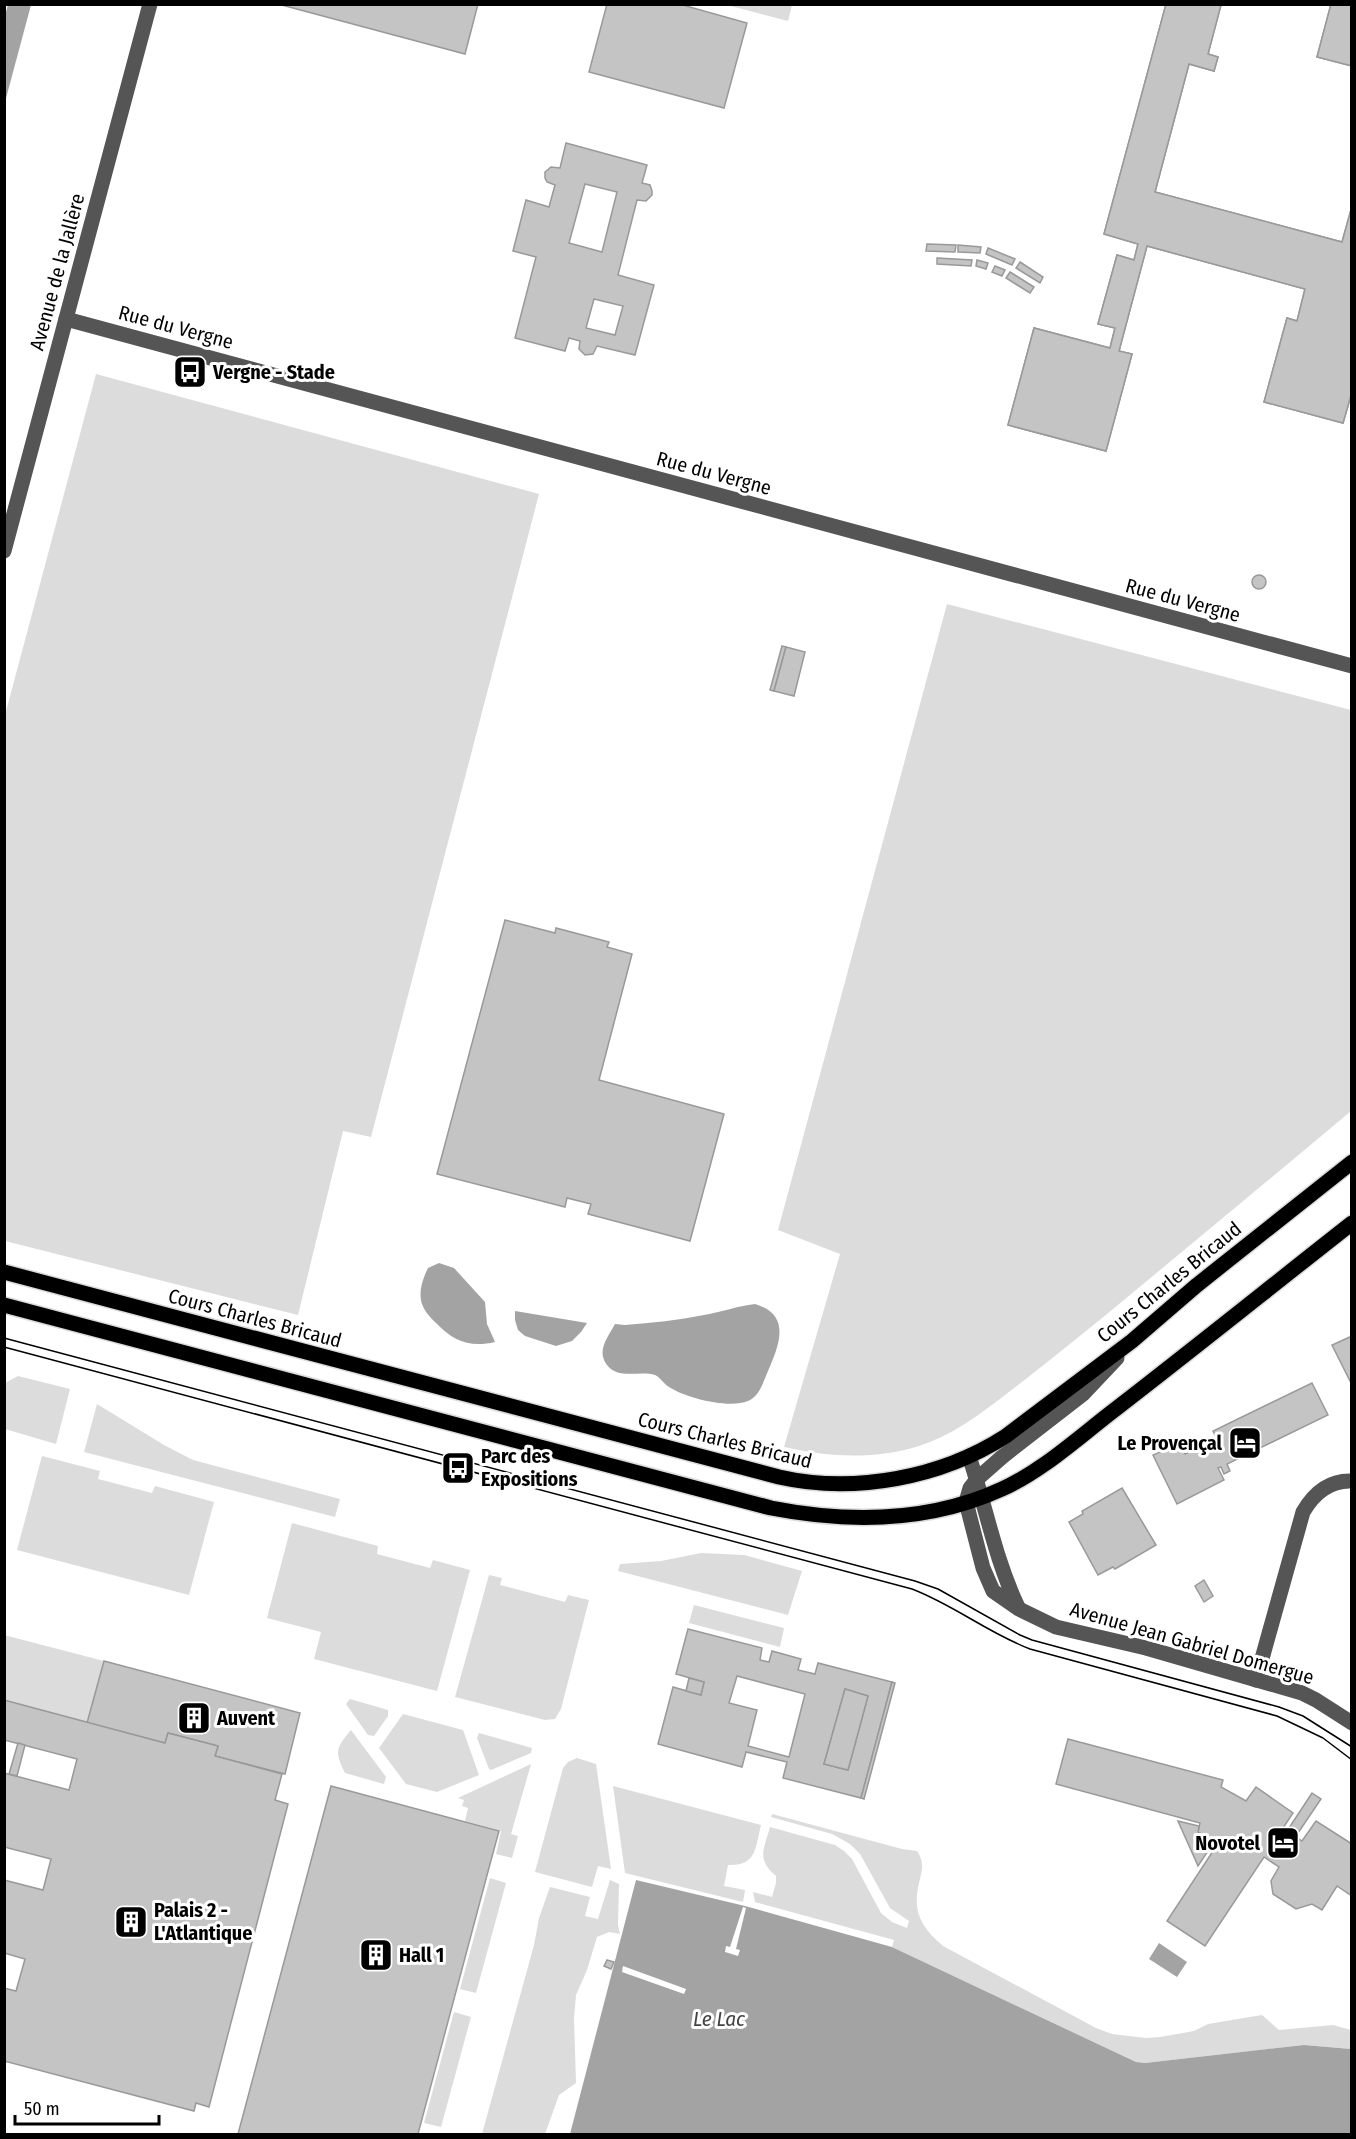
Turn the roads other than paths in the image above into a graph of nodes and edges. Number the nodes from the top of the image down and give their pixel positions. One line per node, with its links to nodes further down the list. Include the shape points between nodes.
1 (150, 4): 2 (street, Avenue de la Jallère)
2 (66, 319): 3 (street, Avenue de la Jallère); 4 (street, Rue du Vergne)
3 (4, 551)
4 (1352, 666)
5 (1352, 1162): 9 (main road, Cours Charles Bricaud)
6 (1352, 1223): 13 (main road, via 1030,1474)
7 (4, 1272): 10 (main road, Cours Charles Bricaud, via 800,1482 874,1482)
8 (4, 1305): 14 (main road, via 771,1508 826,1517 876,1517 927,1512)
9 (1132, 1341): 10 (main road, Cours Charles Bricaud, via 1006,1436); 11 (street, via 1083,1394)
10 (969, 1456): 11 (street)
11 (977, 1479): 13 (street); 14 (street)
12 (1352, 1481): 16 (street, via 1340,1481 1322,1489 1303,1512)
13 (982, 1497): 14 (main road); 15 (street, via 998,1561)
14 (966, 1502): 15 (street, Avenue Jean Gabriel Domergue, via 993,1591)
15 (1019, 1609): 16 (street, Avenue Jean Gabriel Domergue, via 1056,1627)
16 (1256, 1680): 17 (street, Avenue Jean Gabriel Domergue, via 1316,1700)
17 (1352, 1723)

